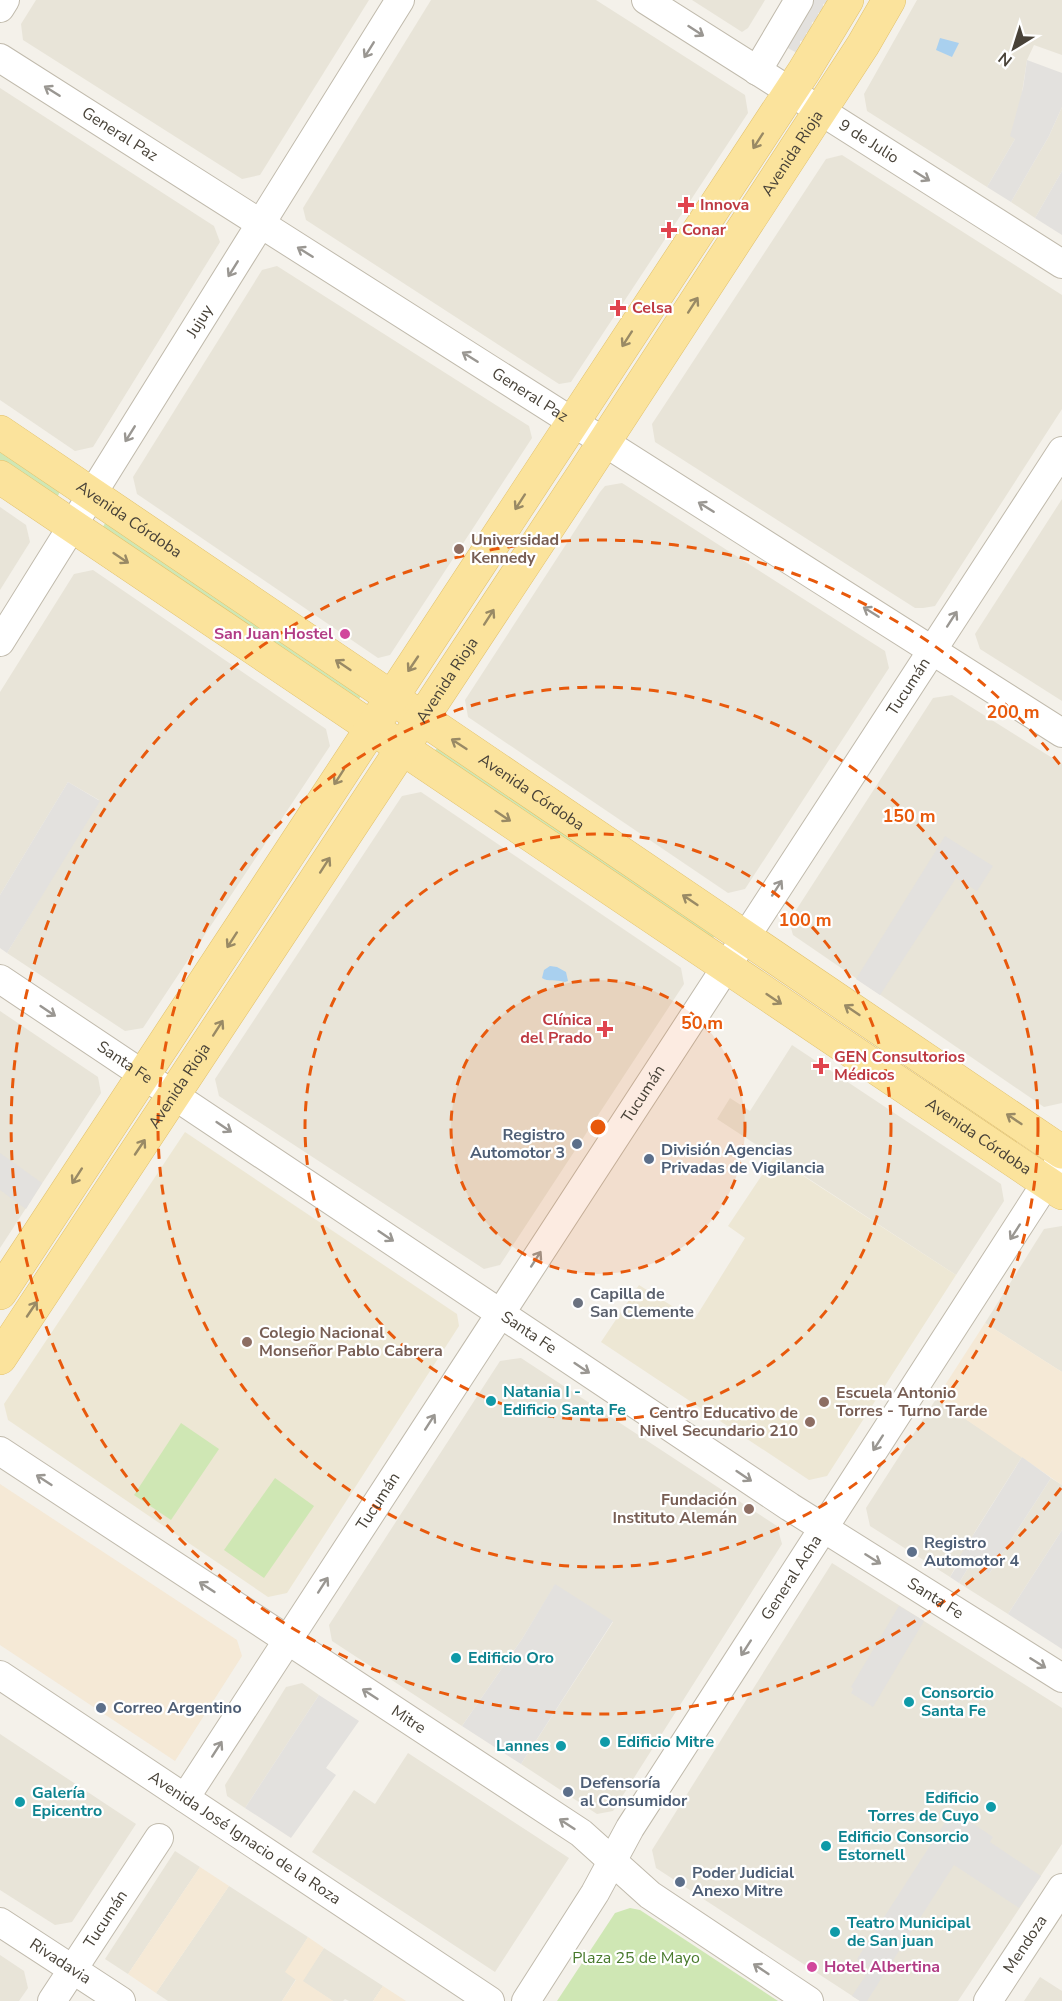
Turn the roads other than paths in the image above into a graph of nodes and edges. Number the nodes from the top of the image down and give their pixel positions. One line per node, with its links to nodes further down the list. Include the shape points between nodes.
1 (5, 0): 8 (street)
2 (400, 0): 13 (street, Jujuy, one-way to 13)
3 (646, 0): 10 (street, 9 de Julio, one-way to 10)
4 (799, 0): 10 (street)
5 (848, 0): 11 (main road)
6 (855, 0): 12 (main road, via 846,35 815,89)
7 (889, 0): 12 (main road, Avenida Rioja)
8 (0, 8)
9 (0, 58): 13 (street, General Paz, one-way to 9)
10 (757, 71): 11 (street, 9 de Julio)
11 (790, 92): 12 (street, 9 de Julio); 15 (main road, one-way to 15)
12 (819, 111): 14 (street, 9 de Julio, one-way to 14); 17 (main road, Avenida Rioja, one-way to 12)
13 (261, 224): 15 (street, General Paz, one-way to 13); 20 (street, Jujuy, one-way to 20)
14 (1062, 264)
15 (572, 422): 17 (street, General Paz); 24 (main road, one-way to 24)
16 (0, 432): 20 (main road, Avenida Córdoba)
17 (603, 442): 23 (street, General Paz, one-way to 17); 25 (main road, Avenida Rioja, one-way to 17)
18 (1062, 451): 23 (street, Tucumán, one-way to 18)
19 (0, 477): 21 (main road, Avenida Córdoba)
20 (92, 494): 21 (street, Jujuy); 24 (main road, Avenida Córdoba, one-way to 20)
21 (72, 526): 22 (street, Jujuy); 26 (main road, Avenida Córdoba, one-way to 26)
22 (0, 642)
23 (932, 650): 27 (street, General Paz); 29 (street, Tucumán, one-way to 23)
24 (391, 698): 25 (main road, Avenida Córdoba); 26 (main road)
25 (422, 719): 28 (main road, Avenida Rioja); 29 (main road, Avenida Córdoba, one-way to 25)
26 (371, 728): 28 (main road, Avenida Córdoba); 32 (main road, one-way to 32)
27 (1062, 733)
28 (402, 748): 30 (main road, Avenida Córdoba, one-way to 30); 33 (main road, Avenida Rioja, one-way to 28)
29 (745, 937): 30 (street, Tucumán); 34 (main road, Avenida Córdoba, one-way to 29)
30 (726, 967): 35 (main road, Avenida Córdoba, one-way to 35); 37 (street, Tucumán, one-way to 30)
31 (0, 979): 32 (street, Santa Fe, one-way to 32)
32 (144, 1074): 33 (street, Santa Fe); 36 (main road, one-way to 36)
33 (175, 1095): 37 (street, Santa Fe, one-way to 37); 38 (main road, Avenida Rioja, one-way to 33)
34 (1062, 1152)
35 (1057, 1178): 40 (street, General Acha, one-way to 40)
36 (0, 1293)
37 (501, 1313): 40 (street, Santa Fe, one-way to 40); 41 (street, Tucumán, one-way to 37)
38 (0, 1358)
39 (0, 1451): 41 (street, Mitre, one-way to 39)
40 (824, 1528): 43 (street, Santa Fe, one-way to 43); 46 (street, General Acha, one-way to 46)
41 (288, 1640): 44 (street, Tucumán, one-way to 41); 46 (street, Mitre, one-way to 41, via 581,1833)
42 (0, 1675): 44 (street, Avenida José Ignacio de la Roza)
43 (1062, 1678)
44 (185, 1798): 52 (street, Avenida José Ignacio de la Roza)
45 (159, 1838): 49 (street, Tucumán)
46 (612, 1861): 53 (street, General Acha, via 596,1893); 54 (street, Mitre, one-way to 46, via 650,1895)
47 (1062, 1888): 55 (street, Mendoza)
48 (0, 1923): 49 (street, Rivadavia)
49 (73, 1970): 50 (street, Tucumán); 51 (street, Rivadavia)
50 (52, 2001)
51 (121, 2001)
52 (490, 2001)
53 (526, 2001)
54 (809, 2001)
55 (988, 2001)

